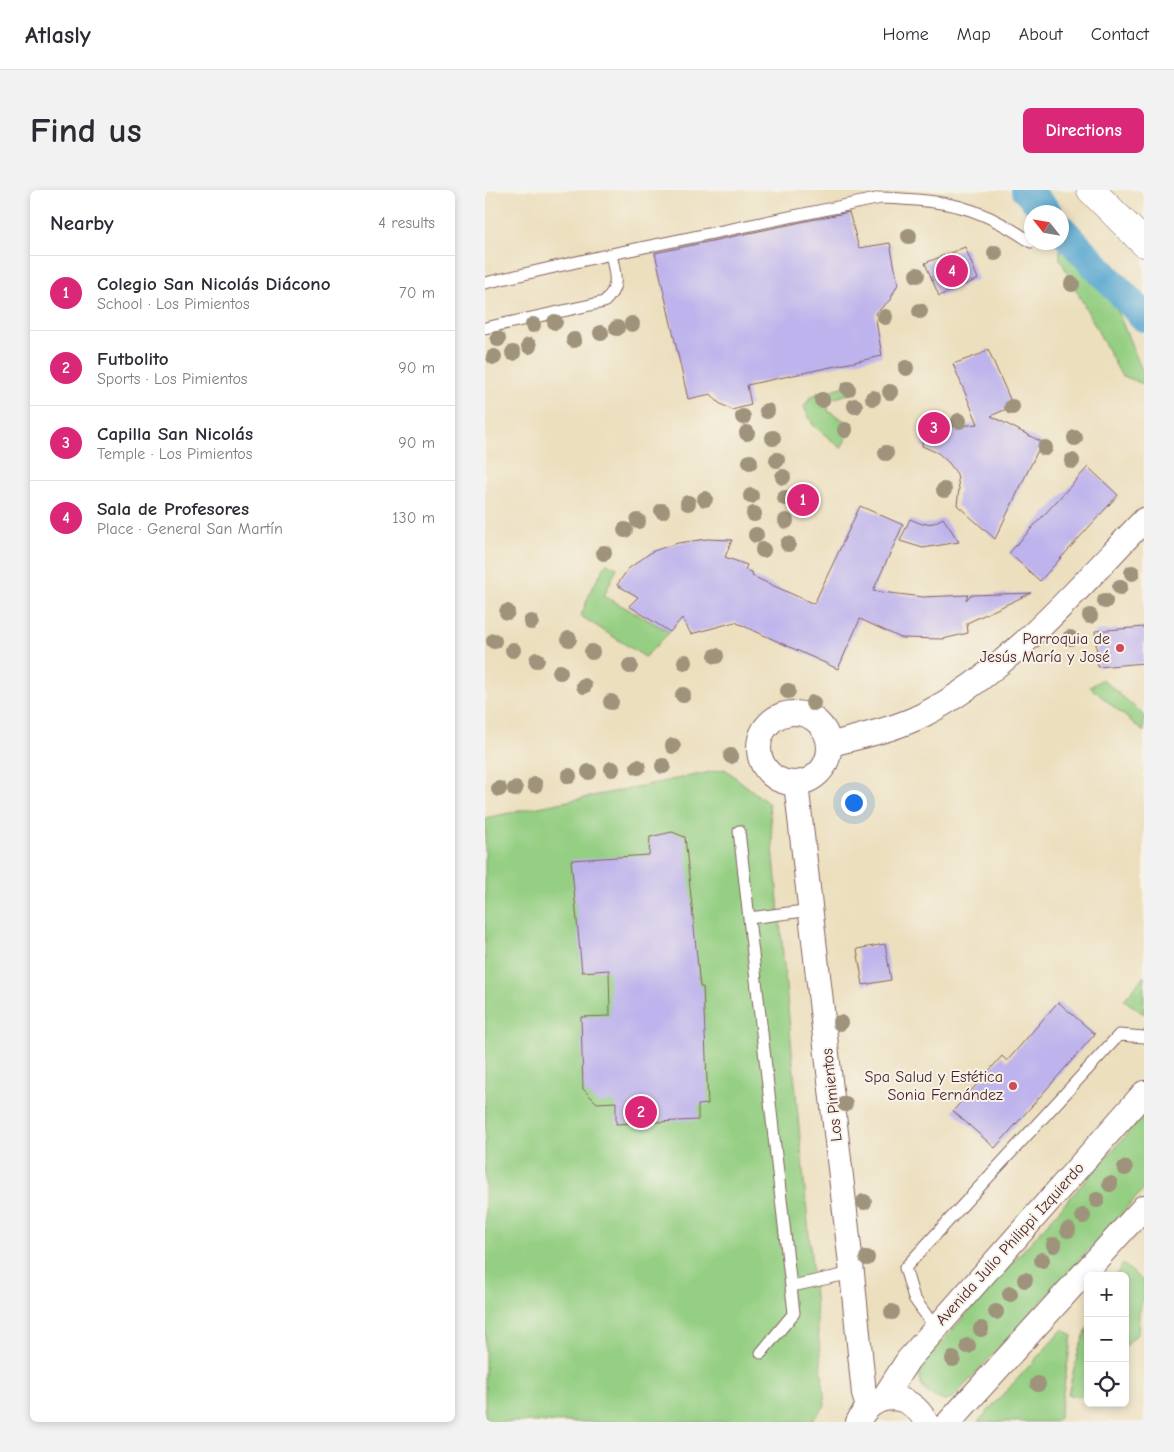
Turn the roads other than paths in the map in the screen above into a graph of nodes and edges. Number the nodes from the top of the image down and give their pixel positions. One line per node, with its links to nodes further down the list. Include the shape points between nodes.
1 (1091, 190): 3 (street)
2 (1024, 237): 4 (lane, via 969,208 925,199 881,198)
3 (1144, 243)
4 (611, 254): 5 (lane); 6 (lane, via 616,282 604,302)
5 (485, 282)
6 (485, 328)
7 (1144, 520): 8 (street, via 1021,645 974,685 921,716 885,730)
8 (829, 745): 9 (street, via 823,766 816,775); 9 (street, via 821,725 813,718 792,713 772,721 760,742 764,766 773,776)
9 (796, 782): 11 (street, Los Pimientos)
10 (739, 831): 12 (lane)
11 (812, 910): 12 (lane); 16 (street, Los Pimientos)
12 (749, 918): 17 (lane)
13 (1144, 1037): 18 (lane, via 1119,1035 905,1268 914,1298)
14 (1144, 1093): 18 (street, Avenida Julio Philippi Izquierdo)
15 (1144, 1207): 22 (street)
16 (852, 1274): 17 (lane); 20 (street, Los Pimientos, via 864,1394)
17 (792, 1286): 19 (lane, via 794,1313)
18 (936, 1329): 20 (street, Avenida Julio Philippi Izquierdo)
19 (761, 1353)
20 (869, 1410): 21 (street, via 901,1399 917,1408)
21 (927, 1422)
22 (949, 1422)

